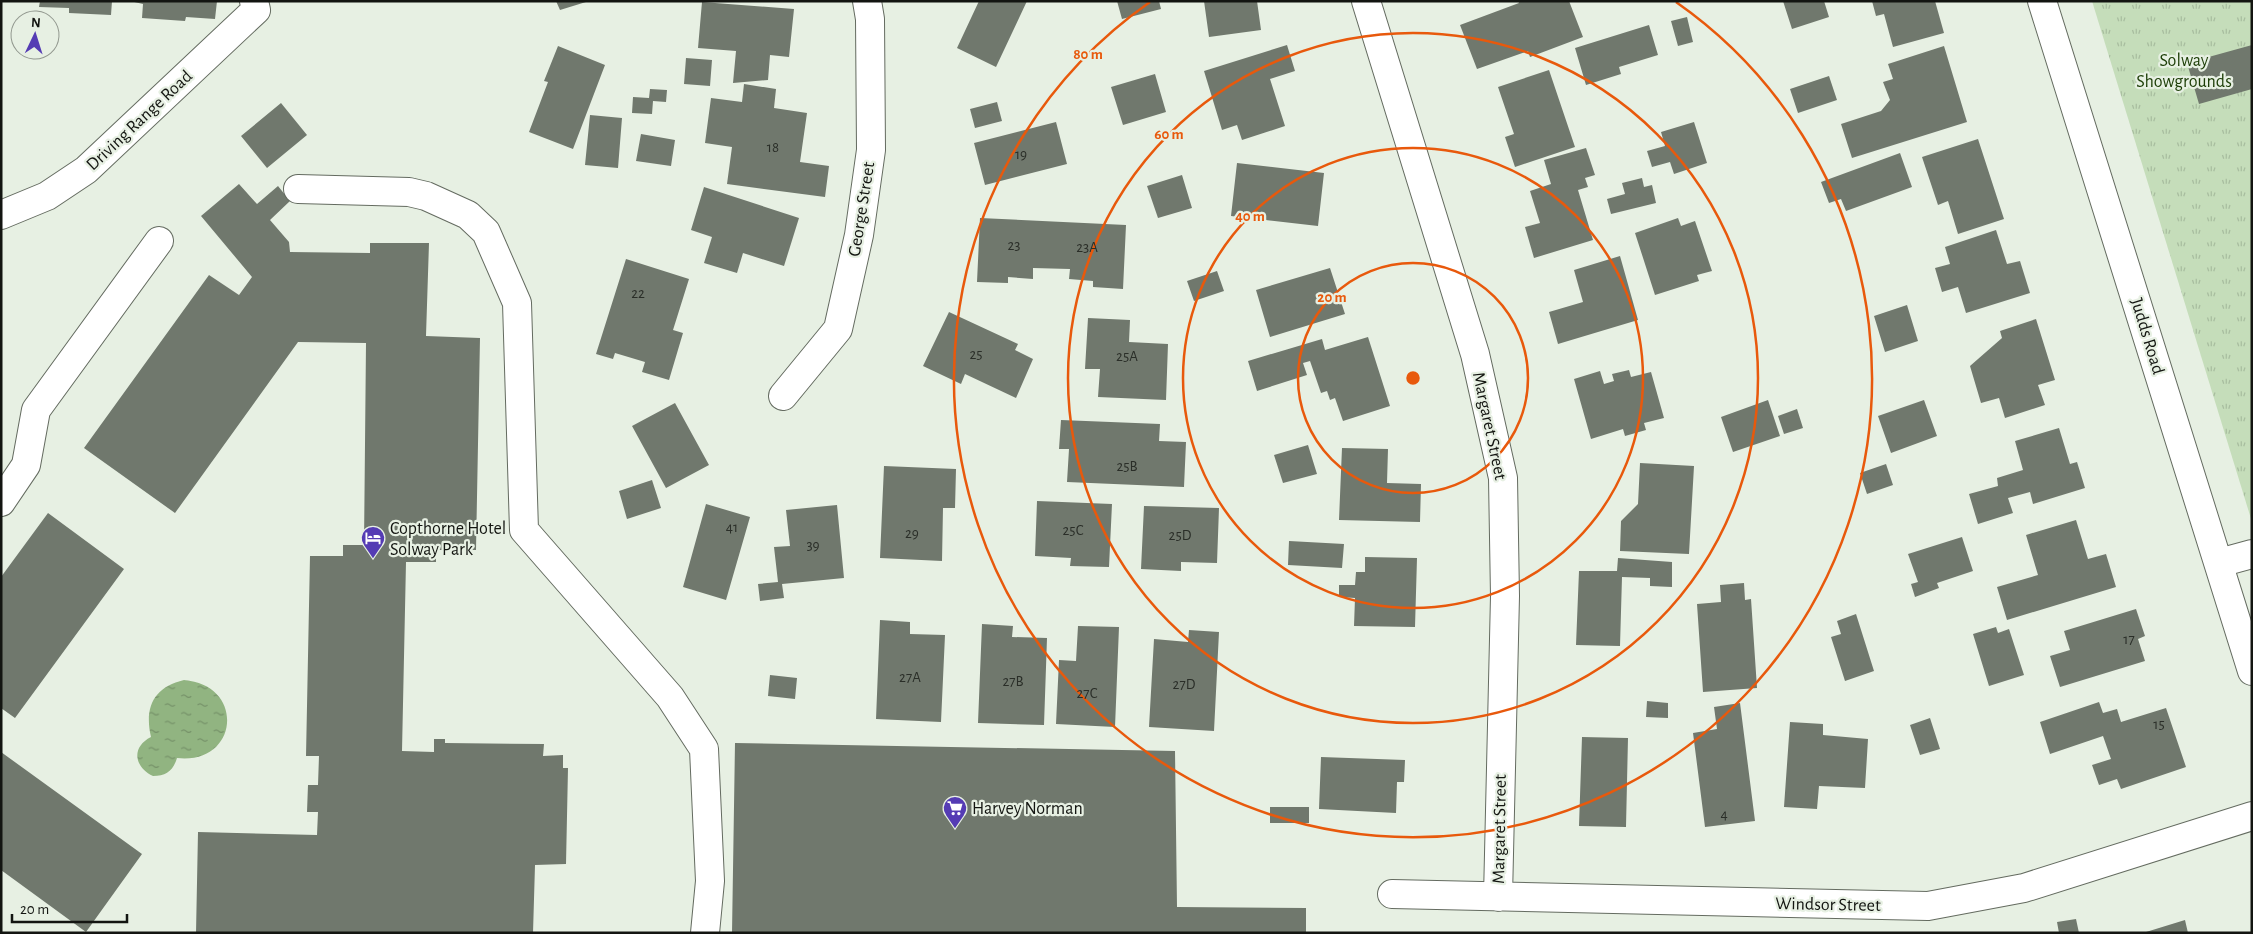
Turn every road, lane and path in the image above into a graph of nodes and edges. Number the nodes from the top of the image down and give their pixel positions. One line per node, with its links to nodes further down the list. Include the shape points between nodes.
1 (254, 1): 6 (street, Driving Range Road, via 256,10 86,170 47,196)
2 (866, 1): 8 (street, George Street, via 870,19 871,150 859,235 838,329)
3 (1366, 1): 15 (street, Margaret Street, via 1475,354 1503,478 1505,596)
4 (2042, 1): 11 (street, Judds Road)
5 (298, 189): 16 (street, via 409,192 468,215 486,232 517,303 524,530 670,697 704,749 710,881)
6 (1, 215)
7 (159, 241): 9 (street, via 36,410 26,465)
8 (783, 396)
9 (1, 502)
10 (2252, 554): 11 (street)
11 (2219, 563): 12 (street, Judds Road)
12 (2252, 671)
13 (2252, 816): 15 (street, Windsor Street, via 2024,888 1928,906)
14 (1392, 894): 15 (street, Windsor Street)
15 (1498, 897)
16 (705, 933)

